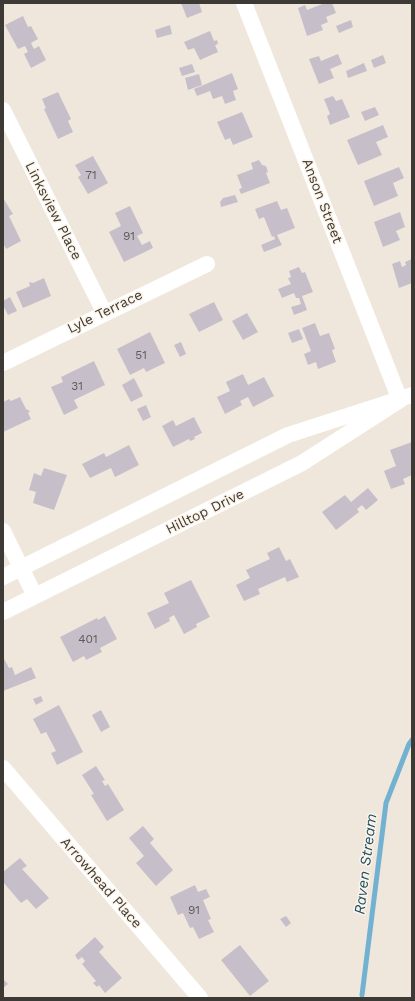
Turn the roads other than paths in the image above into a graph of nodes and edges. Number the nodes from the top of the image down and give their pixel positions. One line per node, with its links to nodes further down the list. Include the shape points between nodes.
1 (244, 3): 6 (street, Anson Street)
2 (3, 110): 4 (street, Linksview Place)
3 (207, 264): 4 (street, Lyle Terrace)
4 (104, 312): 5 (street, Lyle Terrace)
5 (3, 362)
6 (406, 398): 8 (street, via 288,435); 10 (street, Hilltop Drive, via 302,463)
7 (3, 532): 8 (street)
8 (21, 568): 9 (street); 10 (street)
9 (3, 577)
10 (35, 596): 11 (street, Hilltop Drive)
11 (3, 612)
12 (3, 768): 13 (street, Arrowhead Place)
13 (200, 998)

